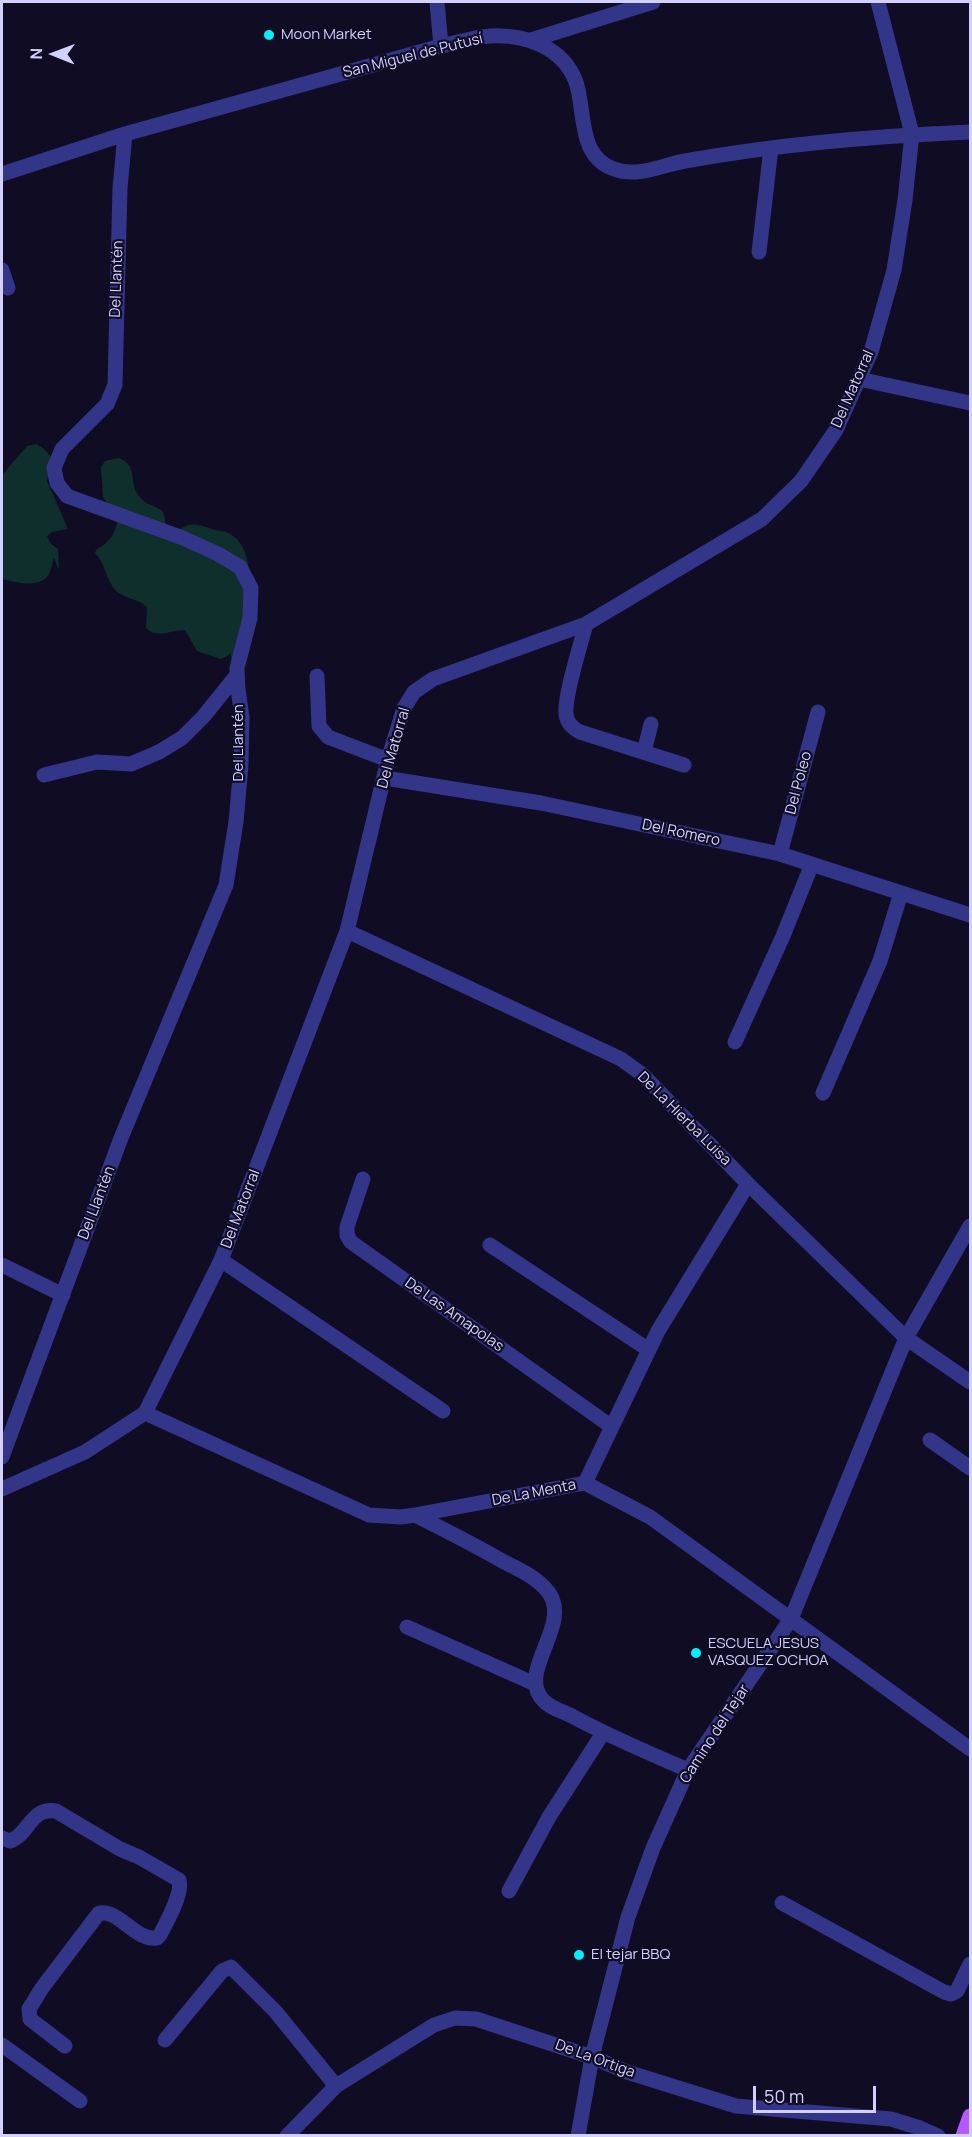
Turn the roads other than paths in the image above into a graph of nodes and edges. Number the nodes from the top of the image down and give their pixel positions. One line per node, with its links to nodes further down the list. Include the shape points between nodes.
1 (437, 2): 5 (street)
2 (653, 2): 4 (street)
3 (878, 2): 8 (street, Del Matorral)
4 (531, 40): 5 (street, San Miguel de Putusí, via 490,36); 9 (street, San Miguel de Putusí, via 551,49 565,64 576,82 590,147 599,160 613,169 628,173 646,171 736,151)
5 (441, 46): 7 (street, San Miguel de Putusí)
6 (970, 132): 8 (street, San Miguel de Putusí)
7 (125, 134): 10 (street, San Miguel de Putusí); 17 (street, Del Llantén, via 120,188 116,386 107,404 62,449 54,468 57,483 67,496 183,538 240,567 251,588 250,618)
8 (912, 134): 9 (street, San Miguel de Putusí); 14 (street, Del Matorral, via 894,270 871,352)
9 (771, 148): 11 (street)
10 (2, 174)
11 (759, 252)
12 (2, 270): 13 (street)
13 (8, 288)
14 (859, 379): 15 (street); 16 (street, Del Matorral, via 836,430 813,464 762,519)
15 (970, 403)
16 (586, 624): 21 (street, via 566,705 567,722 580,732); 22 (street, Del Matorral, via 433,679 414,692 404,708)
17 (237, 675): 24 (street, via 182,738 159,752 131,764 97,762); 40 (street, Del Llantén, via 242,717 241,765 226,885 122,1138)
18 (316, 676): 22 (street, via 320,726 328,737)
19 (818, 712): 26 (street, Del Poleo)
20 (651, 724): 21 (street)
21 (644, 752): 23 (street)
22 (388, 760): 25 (street, Del Matorral)
23 (684, 765)
24 (44, 775)
25 (385, 778): 26 (street, Del Romero, via 541,803); 31 (street, Del Matorral)
26 (780, 854): 27 (street, Del Romero)
27 (812, 864): 28 (street, Del Romero); 32 (street)
28 (901, 893): 30 (street, Del Romero); 33 (street, via 880,961)
29 (970, 910): 30 (street)
30 (970, 915)
31 (347, 931): 35 (street, De La Hierba Luisa, via 621,1059 643,1075); 38 (street, Del Matorral)
32 (735, 1042)
33 (824, 1093)
34 (363, 1179): 46 (street, De Las Amapolas, via 347,1227 351,1242)
35 (748, 1184): 41 (street, De La Hierba Luisa); 42 (street)
36 (970, 1226): 41 (street, Camino del Tejar)
37 (490, 1245): 42 (street)
38 (221, 1260): 44 (street); 45 (street, Del Matorral)
39 (2, 1265): 40 (street)
40 (63, 1295): 48 (street, Del Llantén)
41 (906, 1338): 43 (street, De La Hierba Luisa); 53 (street, Camino del Tejar)
42 (650, 1350): 46 (street)
43 (970, 1382)
44 (443, 1411)
45 (145, 1413): 51 (street, via 85,1452); 52 (street, De La Menta, via 369,1515)
46 (612, 1427): 50 (street)
47 (930, 1440): 49 (street)
48 (2, 1457)
49 (970, 1468)
50 (585, 1483): 52 (street, De La Menta); 53 (street, De La Menta, via 650,1517)
51 (2, 1489)
52 (415, 1515): 55 (street, via 536,1579 550,1594 555,1612 552,1632 538,1665)
53 (791, 1619): 57 (street, De La Menta); 58 (street, Camino del Tejar)
54 (407, 1627): 55 (street)
55 (535, 1684): 56 (street, via 543,1701)
56 (603, 1733): 58 (street); 60 (street, via 549,1816)
57 (970, 1749)
58 (688, 1770): 66 (street, Camino del Tejar, via 652,1848 628,1917)
59 (2, 1838): 65 (street, via 10,1842 38,1814 48,1809 56,1811 179,1880 181,1886 157,1938 146,1937 108,1913 99,1913 42,1988 29,2009 30,2019)
60 (508, 1891)
61 (782, 1902): 62 (street, via 944,1992 957,1991)
62 (970, 1964)
63 (165, 2040): 67 (street, via 222,1971 231,1967 275,2011)
64 (2, 2045): 68 (street)
65 (65, 2046)
66 (592, 2057): 67 (street, De La Ortiga, via 476,2019 455,2018 434,2025); 71 (street, Camino del Tejar); 72 (street, De La Ortiga, via 736,2106 891,2119)
67 (336, 2086): 70 (street, De La Ortiga)
68 (80, 2101)
69 (970, 2116): 73 (main road)
70 (287, 2136)
71 (578, 2136)
72 (938, 2136)
73 (963, 2136)

